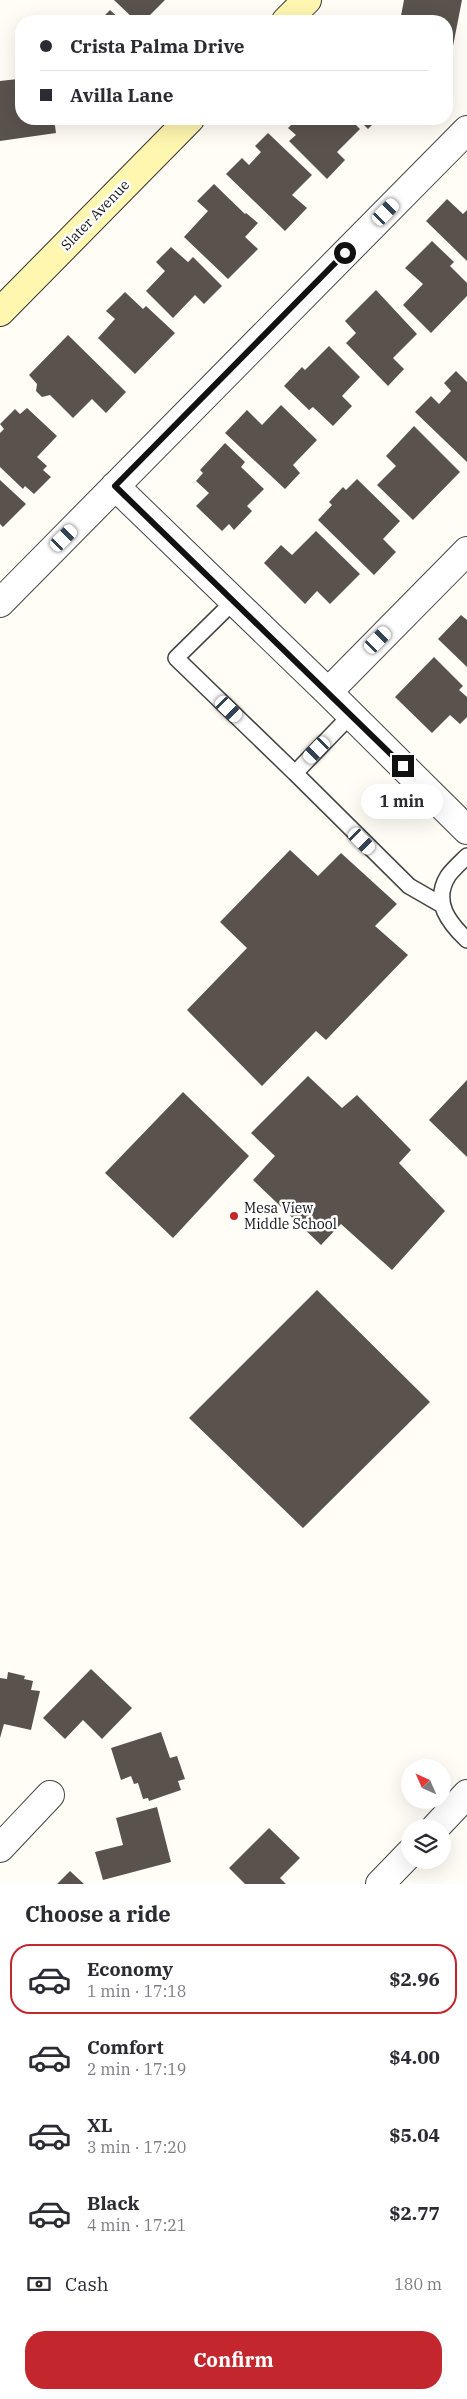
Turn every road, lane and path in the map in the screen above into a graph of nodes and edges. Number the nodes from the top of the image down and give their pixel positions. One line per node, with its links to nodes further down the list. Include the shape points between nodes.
1 (307, 0): 2 (street)
2 (292, 15)
3 (184, 125): 5 (street, Slater Avenue)
4 (467, 130): 6 (street)
5 (0, 312)
6 (115, 486): 8 (street); 9 (street)
7 (467, 551): 10 (street)
8 (0, 602)
9 (234, 602): 10 (street); 12 (lane, via 176,658)
10 (328, 692): 11 (street)
11 (351, 714): 12 (lane); 13 (street)
12 (295, 773): 15 (lane, via 408,886)
13 (467, 830)
14 (467, 856): 15 (lane, via 448,876)
15 (442, 905): 16 (lane, via 449,923)
16 (467, 940)
17 (50, 1794): 20 (street)
18 (467, 1794): 19 (street)
19 (443, 1819)
20 (0, 1848)
21 (401, 1862): 22 (street)
22 (380, 1884)

